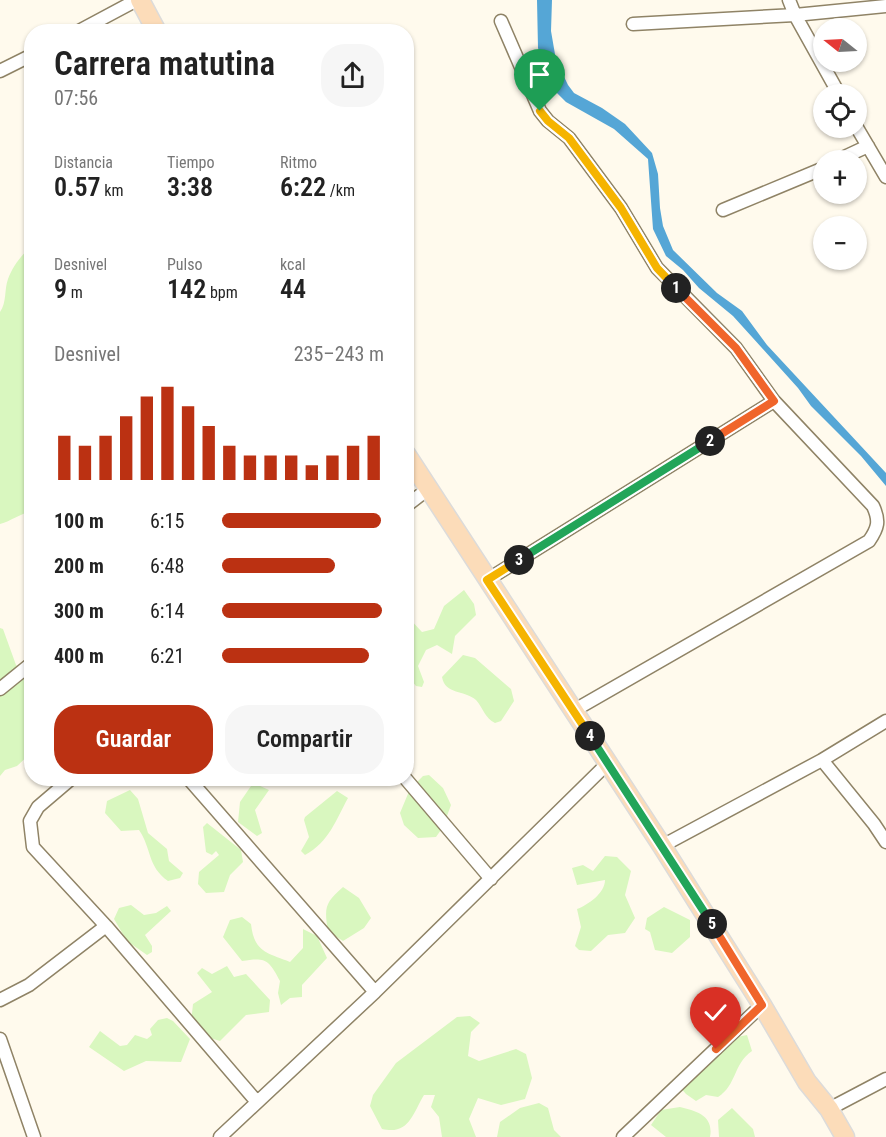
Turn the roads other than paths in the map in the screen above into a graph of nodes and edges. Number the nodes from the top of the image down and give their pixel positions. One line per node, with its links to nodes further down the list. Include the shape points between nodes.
1 (139, 0): 6 (street); 7 (main road)
2 (789, 0): 4 (street)
3 (886, 6): 4 (street)
4 (795, 15): 8 (street); 11 (street)
5 (501, 21): 19 (street, via 540,111 569,138 621,208 657,268 736,348)
6 (92, 24)
7 (152, 24)
8 (633, 24)
9 (24, 59): 10 (street)
10 (0, 71)
11 (833, 84)
12 (863, 138): 13 (street)
13 (868, 146): 14 (street); 15 (street)
14 (859, 150)
15 (883, 166): 17 (street)
16 (813, 173): 18 (street)
17 (886, 177)
18 (723, 210)
19 (774, 401): 23 (street); 26 (street, via 873,506 879,518 878,529 869,542)
20 (414, 467): 21 (main road)
21 (428, 489): 22 (street); 23 (main road)
22 (414, 500)
23 (487, 580): 26 (main road)
24 (24, 670): 25 (street)
25 (0, 689)
26 (573, 711): 29 (main road)
27 (886, 721): 28 (street)
28 (822, 760): 33 (street); 34 (street)
29 (608, 763): 34 (main road); 35 (street)
30 (63, 786): 36 (street, via 38,807 30,821 33,847)
31 (195, 786): 37 (street)
32 (412, 786): 35 (street)
33 (886, 842)
34 (662, 846): 39 (main road)
35 (491, 879): 37 (street)
36 (106, 926): 38 (street, via 29,985); 42 (street)
37 (375, 992): 42 (street)
38 (0, 1000)
39 (762, 1005): 43 (main road, via 807,1082); 47 (street)
40 (0, 1039): 45 (street)
41 (886, 1079): 43 (street)
42 (257, 1102): 46 (street)
43 (829, 1109): 44 (main road)
44 (838, 1134)
45 (34, 1137)
46 (220, 1137)
47 (623, 1137)

